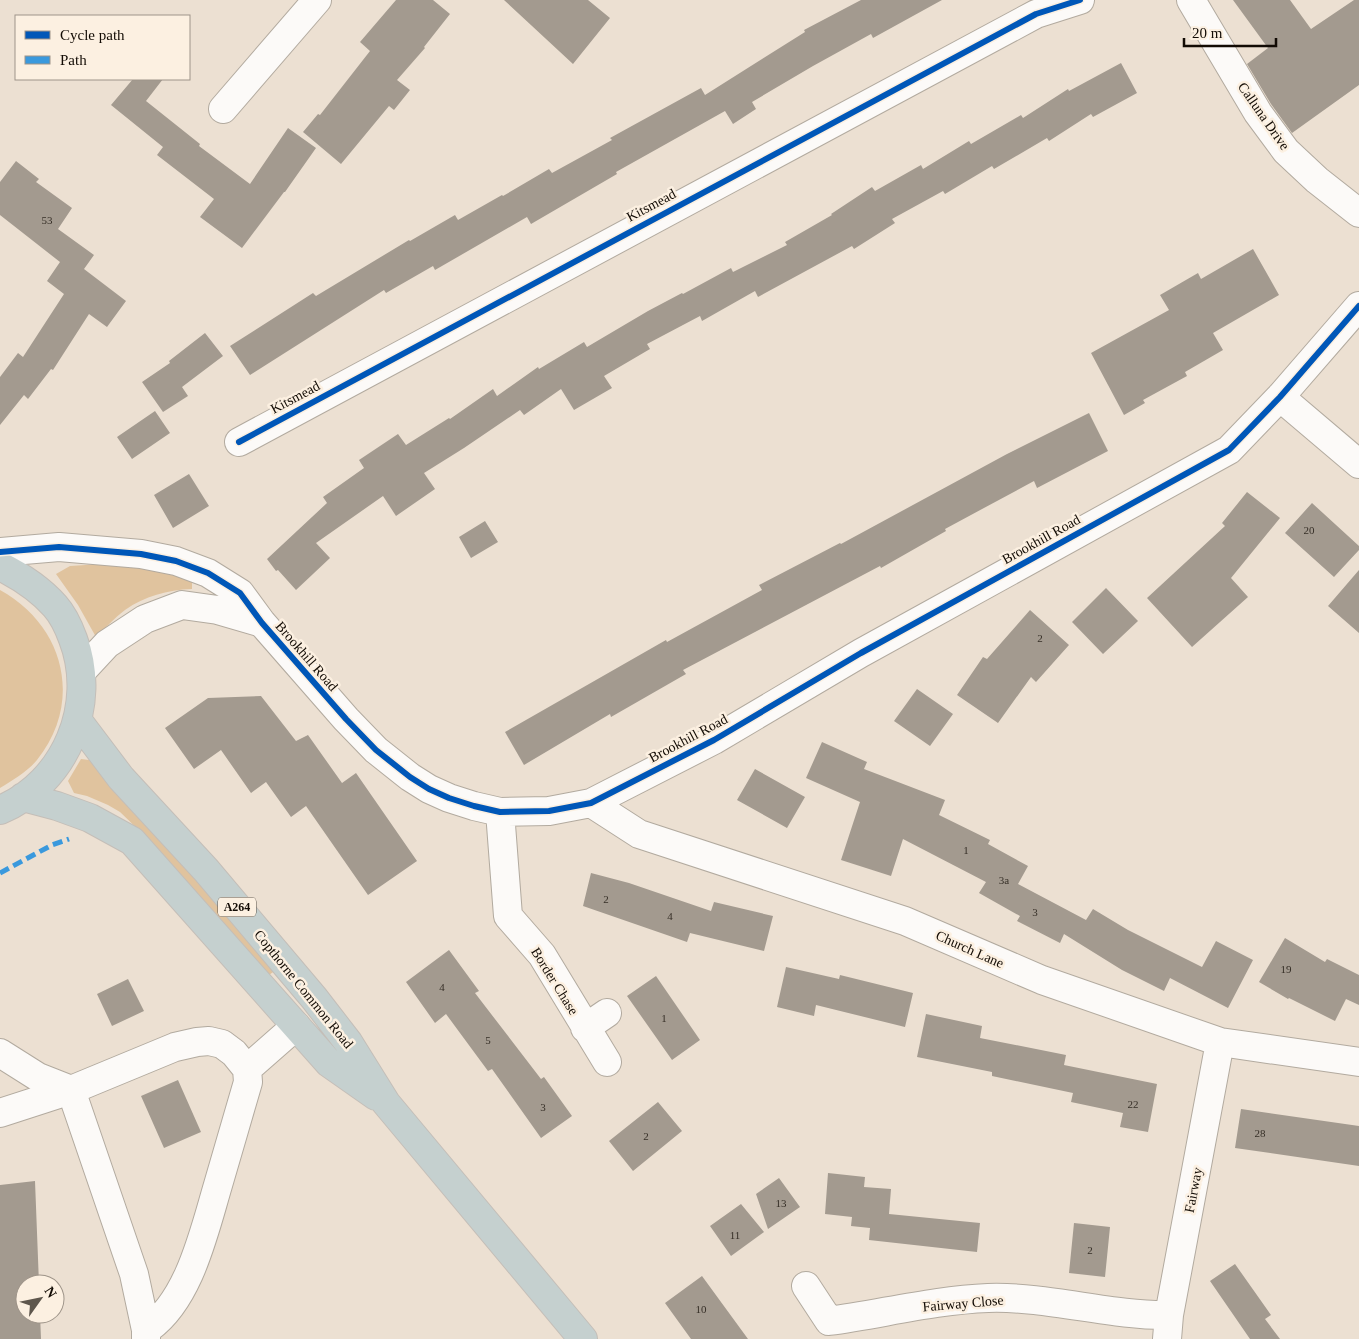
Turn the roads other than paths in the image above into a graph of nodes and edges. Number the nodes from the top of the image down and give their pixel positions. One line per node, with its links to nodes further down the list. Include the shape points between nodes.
1 (317, 0): 4 (street)
2 (1080, 0): 8 (street, Kitsmead, via 1036,14)
3 (1191, 0): 5 (street, Calluna Drive, via 1258,113 1286,151)
4 (222, 109)
5 (1359, 213)
6 (1359, 306): 7 (street, Brookhill Road)
7 (1280, 397): 9 (street); 16 (street, Brookhill Road, via 1229,450 861,653 714,740)
8 (239, 442)
9 (1359, 464)
10 (0, 552): 12 (street, Brookhill Road, via 59,546 142,554 176,561 208,573 240,593)
11 (0, 566): 13 (highway, via 41,591 56,607 75,643)
12 (262, 623): 13 (street, Brookhill Road, via 218,610 182,605 144,619 108,644); 17 (street, Brookhill Road, via 346,719 376,750 410,777 449,798)
13 (82, 672): 14 (highway)
14 (78, 721): 15 (highway, via 65,752 46,778); 27 (highway, Copthorne Common Road / A264, via 121,778 206,870 314,998 348,1042)
15 (12, 803): 19 (highway, Copthorne Common Road / A264, via 57,806 90,818 132,841)
16 (591, 803): 17 (street, Brookhill Road, via 549,811); 21 (street, Church Lane, via 639,834 905,920 1042,980)
17 (500, 812): 20 (street, Border Chase, via 508,916 542,955)
18 (607, 1013): 20 (street)
19 (296, 1026): 25 (street); 27 (highway, Copthorne Common Road / A264, via 329,1063)
20 (585, 1028): 23 (street, Border Chase)
21 (1220, 1042): 24 (street, Church Lane); 31 (street, Fairway)
22 (0, 1053): 26 (street, via 38,1077)
23 (607, 1062)
24 (1359, 1062)
25 (246, 1069): 26 (street, via 222,1044 197,1042 175,1047); 32 (street, via 248,1082 199,1249 178,1295)
26 (71, 1090): 28 (street); 32 (street, via 134,1274)
27 (386, 1103): 33 (highway, Copthorne Common Road / A264)
28 (0, 1113)
29 (806, 1286): 30 (street, Fairway Close, via 829,1321)
30 (873, 1327): 31 (street, Fairway Close, via 920,1306 988,1298 1049,1301 1148,1316)
31 (1168, 1327)
32 (146, 1335)
33 (583, 1339)

